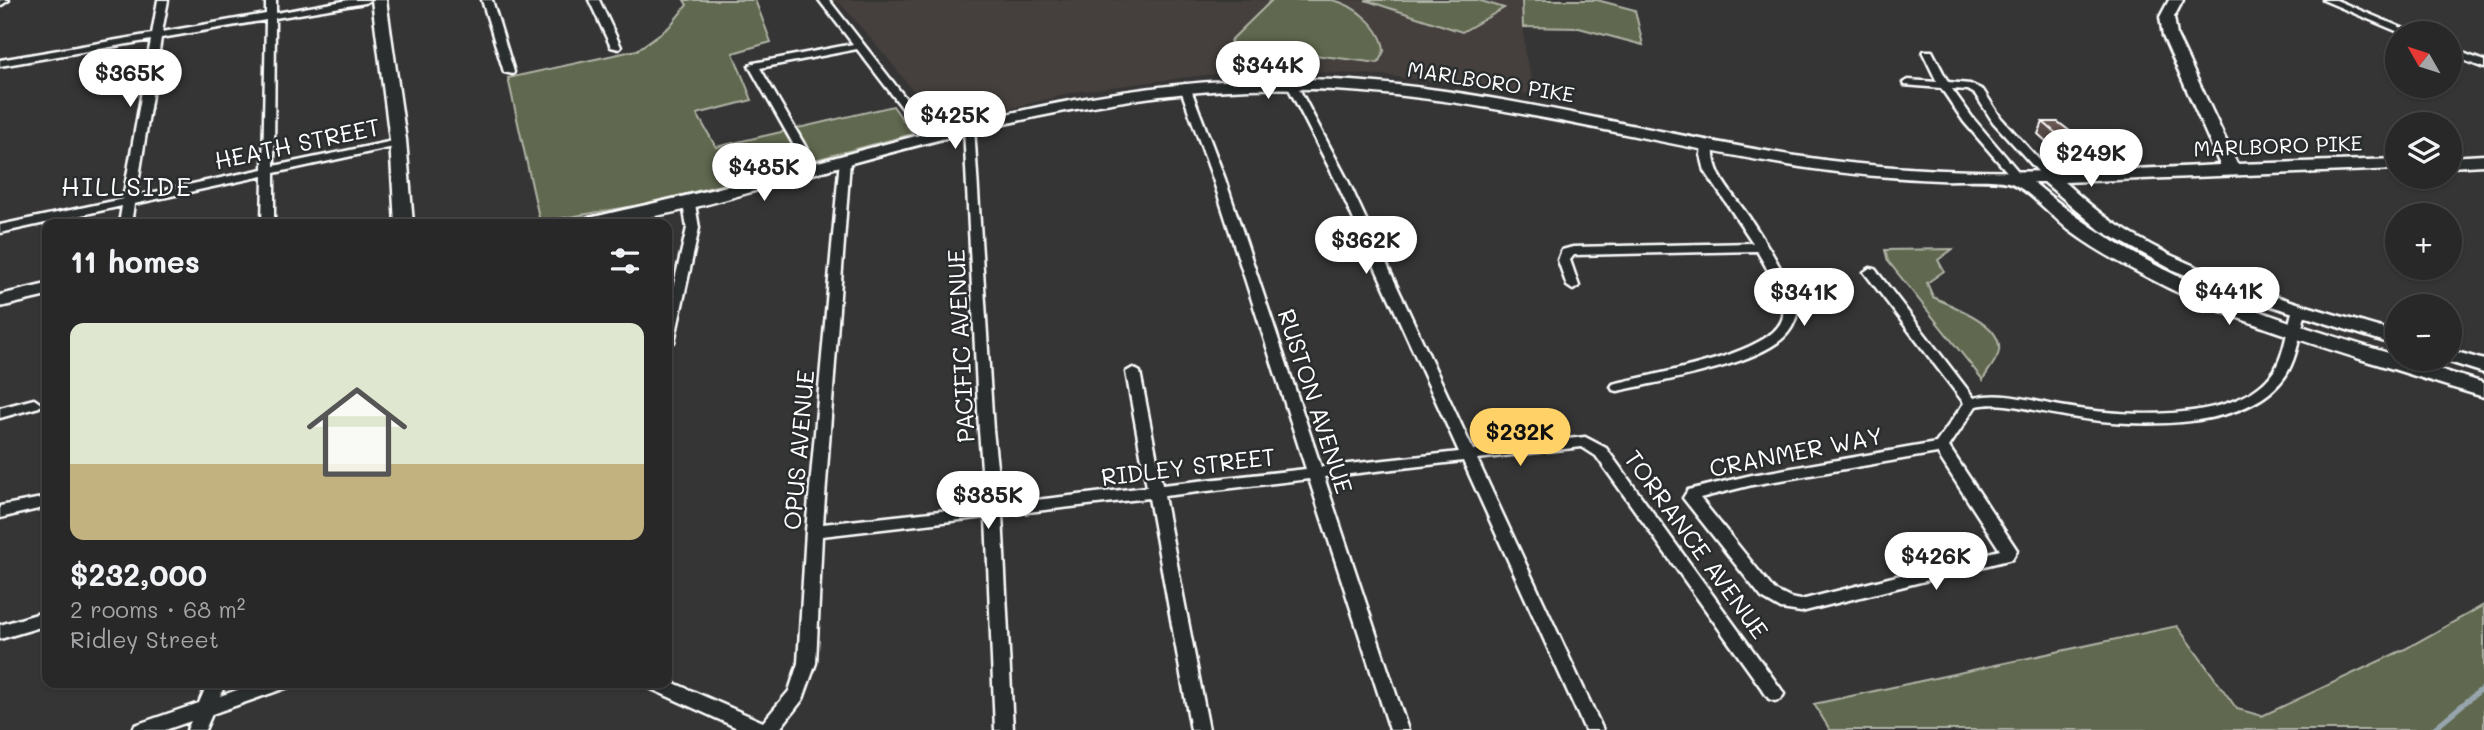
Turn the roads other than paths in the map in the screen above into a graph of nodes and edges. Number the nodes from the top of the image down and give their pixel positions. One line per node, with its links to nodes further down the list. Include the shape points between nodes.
1 (163, 0): 12 (street)
2 (271, 0): 10 (street)
3 (365, 0): 10 (street)
4 (379, 0): 27 (main road)
5 (487, 0): 19 (street)
6 (594, 0): 14 (street)
7 (824, 0): 13 (street)
8 (2176, 0): 26 (main road, via 2167,17 2170,36)
9 (2328, 0): 11 (street)
10 (271, 16): 12 (street); 35 (street)
11 (2385, 23)
12 (158, 37): 17 (street); 39 (street)
13 (860, 45): 25 (street); 33 (street, via 754,66)
14 (616, 47)
15 (1928, 53): 22 (street)
16 (2462, 56): 18 (street)
17 (0, 63)
18 (2484, 65)
19 (509, 72)
20 (1291, 83): 23 (main road, MARLBORO PIKE); 28 (main road, MARLBORO PIKE, via 1475,99); 67 (street, via 1343,183)
21 (1908, 83): 22 (street)
22 (1943, 86): 37 (street, via 1979,92 1997,120); 38 (street)
23 (1185, 87): 24 (main road, MARLBORO PIKE, via 1079,101); 68 (street, RUSTON AVENUE)
24 (969, 127): 25 (main road, MARLBORO PIKE); 72 (street, PACIFIC AVENUE)
25 (931, 138): 30 (main road, MARLBORO PIKE)
26 (2218, 140): 34 (main road); 36 (main road)
27 (398, 143): 35 (street, HEATH STREET); 44 (main road)
28 (1708, 145): 38 (main road, MARLBORO PIKE, via 1850,169); 48 (street, via 1709,171)
29 (2484, 160): 31 (main road)
30 (844, 161): 33 (main road, MARLBORO PIKE); 73 (street, OPUS AVENUE)
31 (2462, 161)
32 (2385, 164): 34 (main road, MARLBORO PIKE)
33 (813, 170): 40 (main road, MARLBORO PIKE)
34 (2231, 170): 36 (main road, MARLBORO PIKE)
35 (268, 171): 39 (street, HEATH STREET); 43 (street)
36 (2198, 171): 37 (main road, MARLBORO PIKE)
37 (2049, 177): 38 (main road, MARLBORO PIKE); 53 (main road, via 2097,219 2134,243)
38 (2019, 179): 55 (main road, via 2083,232 2153,273)
39 (131, 200): 41 (street, HEATH STREET); 42 (street)
40 (689, 204): 45 (main road, MARLBORO PIKE); 54 (street, via 693,228)
41 (45, 219)
42 (126, 219)
43 (268, 219)
44 (404, 219)
45 (612, 219)
46 (42, 220): 47 (street, HEATH STREET)
47 (0, 229)
48 (1761, 247): 50 (street, via 1573,251 1566,253 1564,260); 60 (street, via 1789,309 1788,322 1777,337 1749,354)
49 (1870, 272): 62 (street)
50 (1573, 286)
51 (42, 291): 52 (main road)
52 (0, 301)
53 (2300, 309): 55 (street); 56 (main road)
54 (672, 320)
55 (2293, 328): 61 (main road); 62 (street, via 2282,369 2272,383 2218,411 2127,418 2001,401)
56 (2385, 336)
57 (2462, 360): 58 (main road)
58 (2484, 367)
59 (1133, 372): 69 (street)
60 (1618, 387)
61 (2484, 390)
62 (1971, 403): 66 (street)
63 (34, 404): 64 (street)
64 (0, 413)
65 (1567, 443): 67 (street, RIDLEY STREET); 79 (street, TORRANCE AVENUE, via 1597,448)
66 (1941, 447): 66 (street, CRANMER WAY, via 2009,550 2003,556 1797,606 1768,594 1691,500 1692,495 1752,480)
67 (1467, 456): 68 (street, RIDLEY STREET); 88 (street)
68 (1316, 473): 69 (street, RIDLEY STREET); 87 (street, RUSTON AVENUE)
69 (1156, 493): 72 (street, RIDLEY STREET); 86 (street)
70 (42, 503): 71 (street)
71 (0, 512)
72 (994, 512): 73 (street, RIDLEY STREET); 85 (street, PACIFIC AVENUE)
73 (814, 531): 84 (street, OPUS AVENUE, via 805,675 790,706)
74 (42, 619): 75 (street)
75 (0, 632)
76 (214, 688): 80 (street)
77 (266, 688): 80 (street)
78 (666, 688): 83 (street)
79 (1775, 694)
80 (205, 709): 81 (street); 82 (street)
81 (142, 730)
82 (196, 730)
83 (761, 730)
84 (768, 730)
85 (1004, 730)
86 (1200, 730)
87 (1399, 730)
88 (1594, 730)

